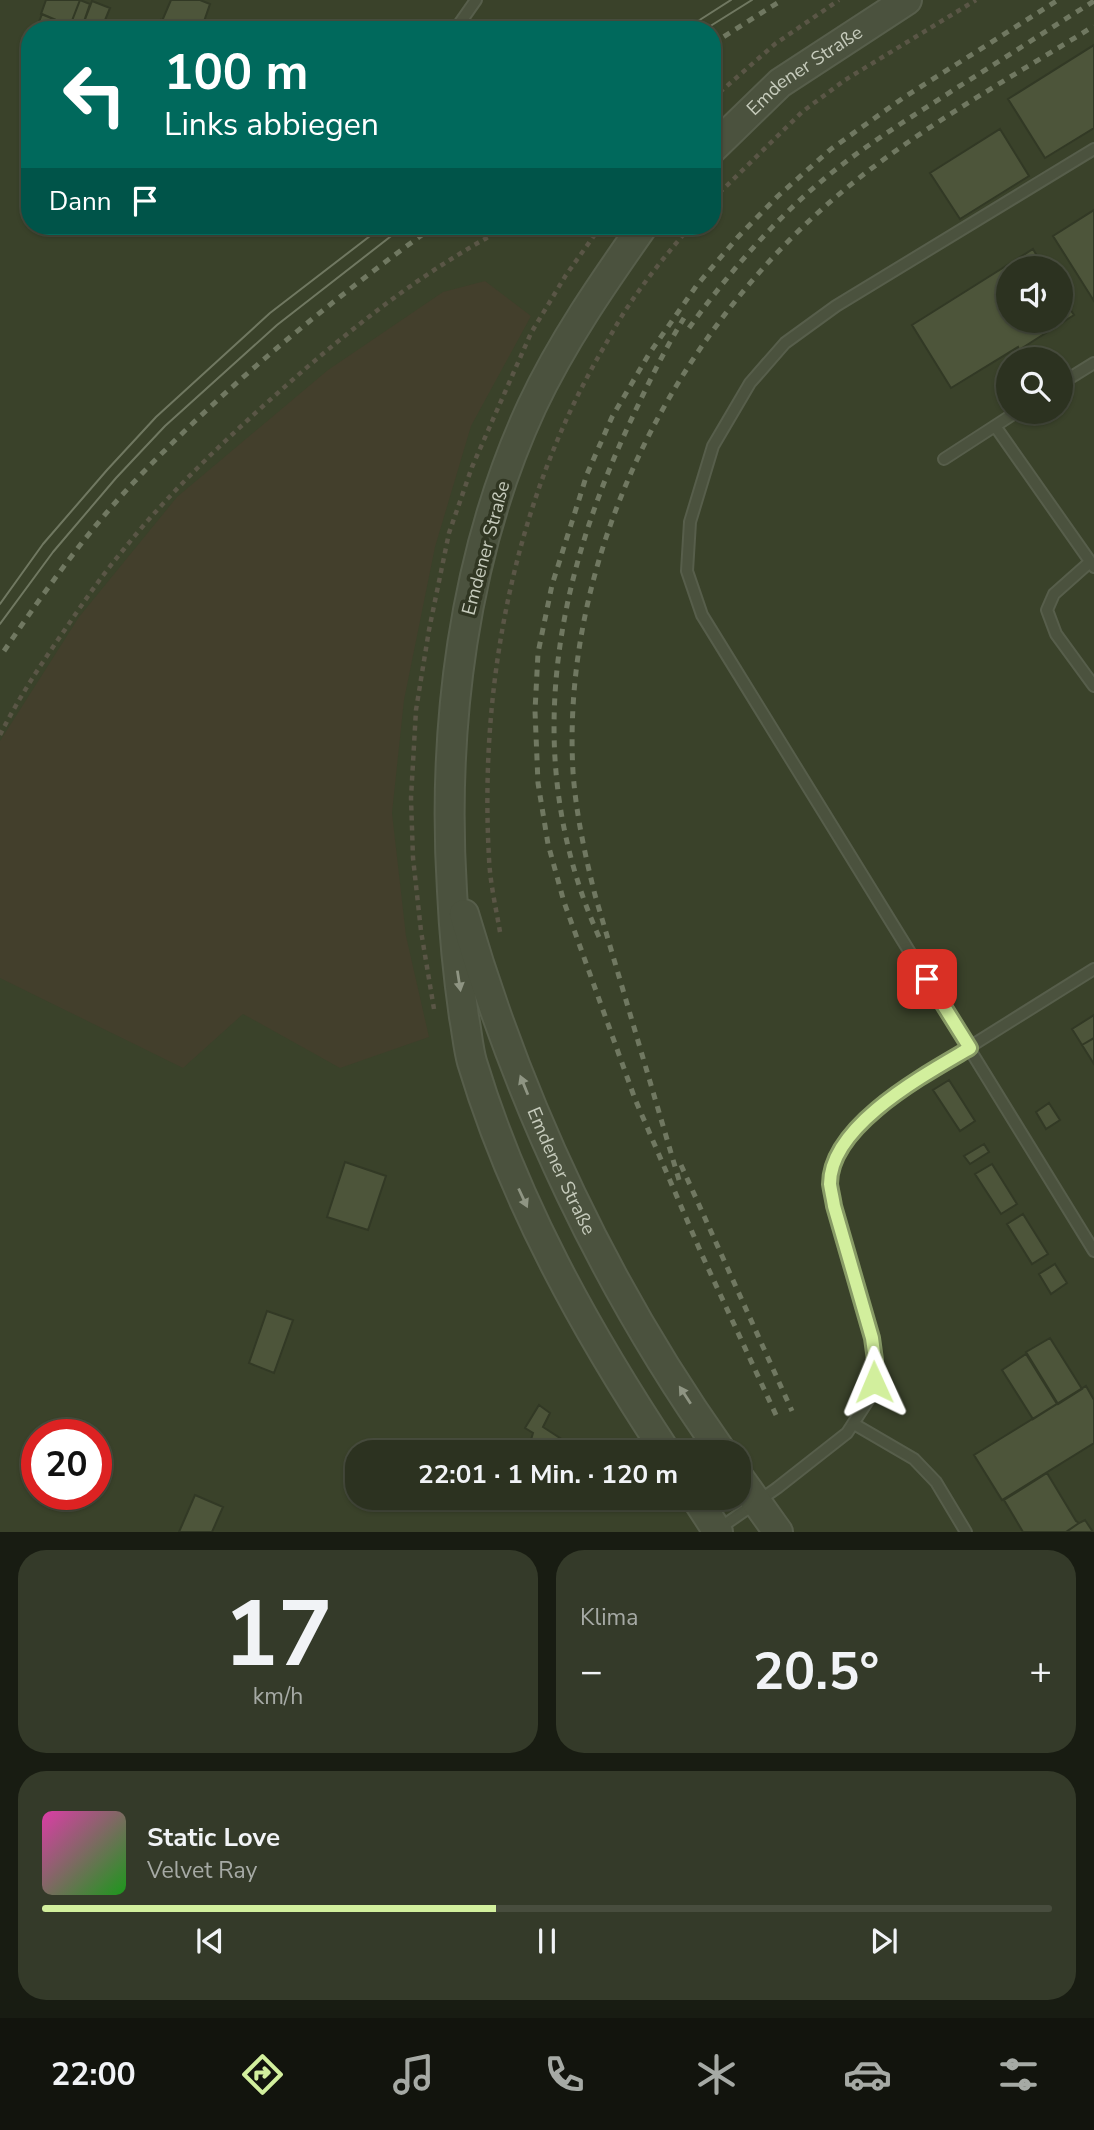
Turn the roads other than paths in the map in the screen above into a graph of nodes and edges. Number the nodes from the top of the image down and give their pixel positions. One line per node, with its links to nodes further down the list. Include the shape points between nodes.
1 (476, 0): 3 (lane)
2 (907, 0): 4 (street, Emdener Straße, via 780,83)
3 (461, 21)
4 (721, 140)
5 (1094, 149): 16 (lane, via 836,306 785,343 750,383 713,446 690,522 687,571 702,615)
6 (637, 235): 14 (street, Emdener Straße, via 561,351 532,405 486,530 464,634 451,747)
7 (1094, 363): 8 (lane)
8 (1073, 376)
9 (998, 424): 10 (lane)
10 (995, 426): 11 (lane); 12 (lane)
11 (944, 459)
12 (1092, 564): 13 (lane, via 1054,594 1047,610 1056,634)
13 (1094, 687)
14 (450, 864): 19 (street, Emdener Straße, one-way to 19, via 456,962 471,1059 506,1160 578,1307); 20 (street, Emdener Straße, one-way to 14, via 655,1350 562,1178 480,968)
15 (1094, 969): 16 (lane)
16 (970, 1048): 17 (lane); 18 (lane, via 877,1109 850,1135 834,1165 830,1184 834,1206 875,1360 869,1399)
17 (1094, 1251)
18 (854, 1424): 22 (lane); 26 (lane, via 914,1459 936,1482)
19 (659, 1440)
20 (714, 1440)
21 (751, 1494): 22 (street)
22 (757, 1502): 24 (lane); 25 (street)
23 (704, 1510): 24 (street)
24 (718, 1530)
25 (778, 1531)
26 (966, 1531)

